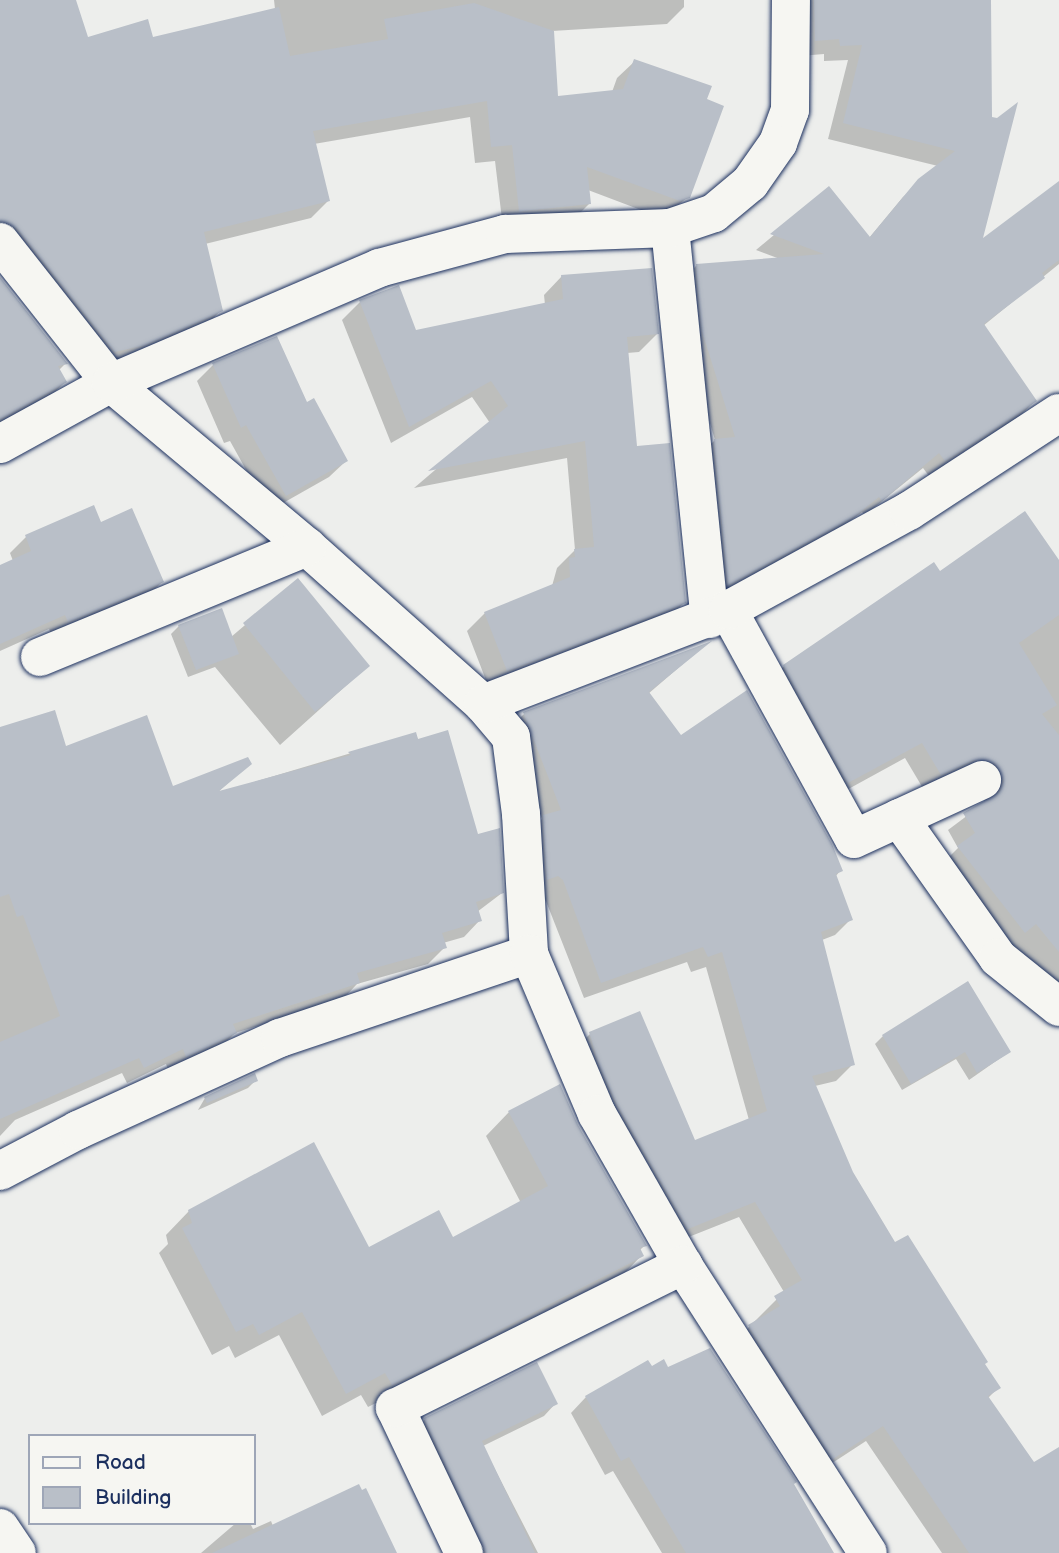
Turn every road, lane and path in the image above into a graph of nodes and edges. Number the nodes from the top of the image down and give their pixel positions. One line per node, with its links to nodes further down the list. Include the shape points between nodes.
1 (791, 0): 2 (street, via 790,110 778,143 750,183 714,214)
2 (670, 228): 4 (street, via 505,234 379,268); 8 (street)
3 (0, 242): 4 (street)
4 (111, 383): 6 (street); 7 (street)
5 (1059, 412): 8 (street, via 909,511)
6 (0, 444)
7 (307, 547): 9 (street); 10 (street)
8 (719, 615): 10 (street); 12 (street, via 854,839)
9 (40, 657)
10 (483, 704): 13 (street, via 511,737 522,814)
11 (982, 780): 12 (street)
12 (899, 818): 14 (street, via 998,958)
13 (529, 954): 15 (street, via 281,1038 78,1129); 16 (street, via 597,1114)
14 (1059, 1007)
15 (0, 1171)
16 (683, 1265): 19 (street, via 395,1408); 20 (street)
17 (0, 1528): 18 (street)
18 (17, 1553)
19 (464, 1553)
20 (868, 1553)

